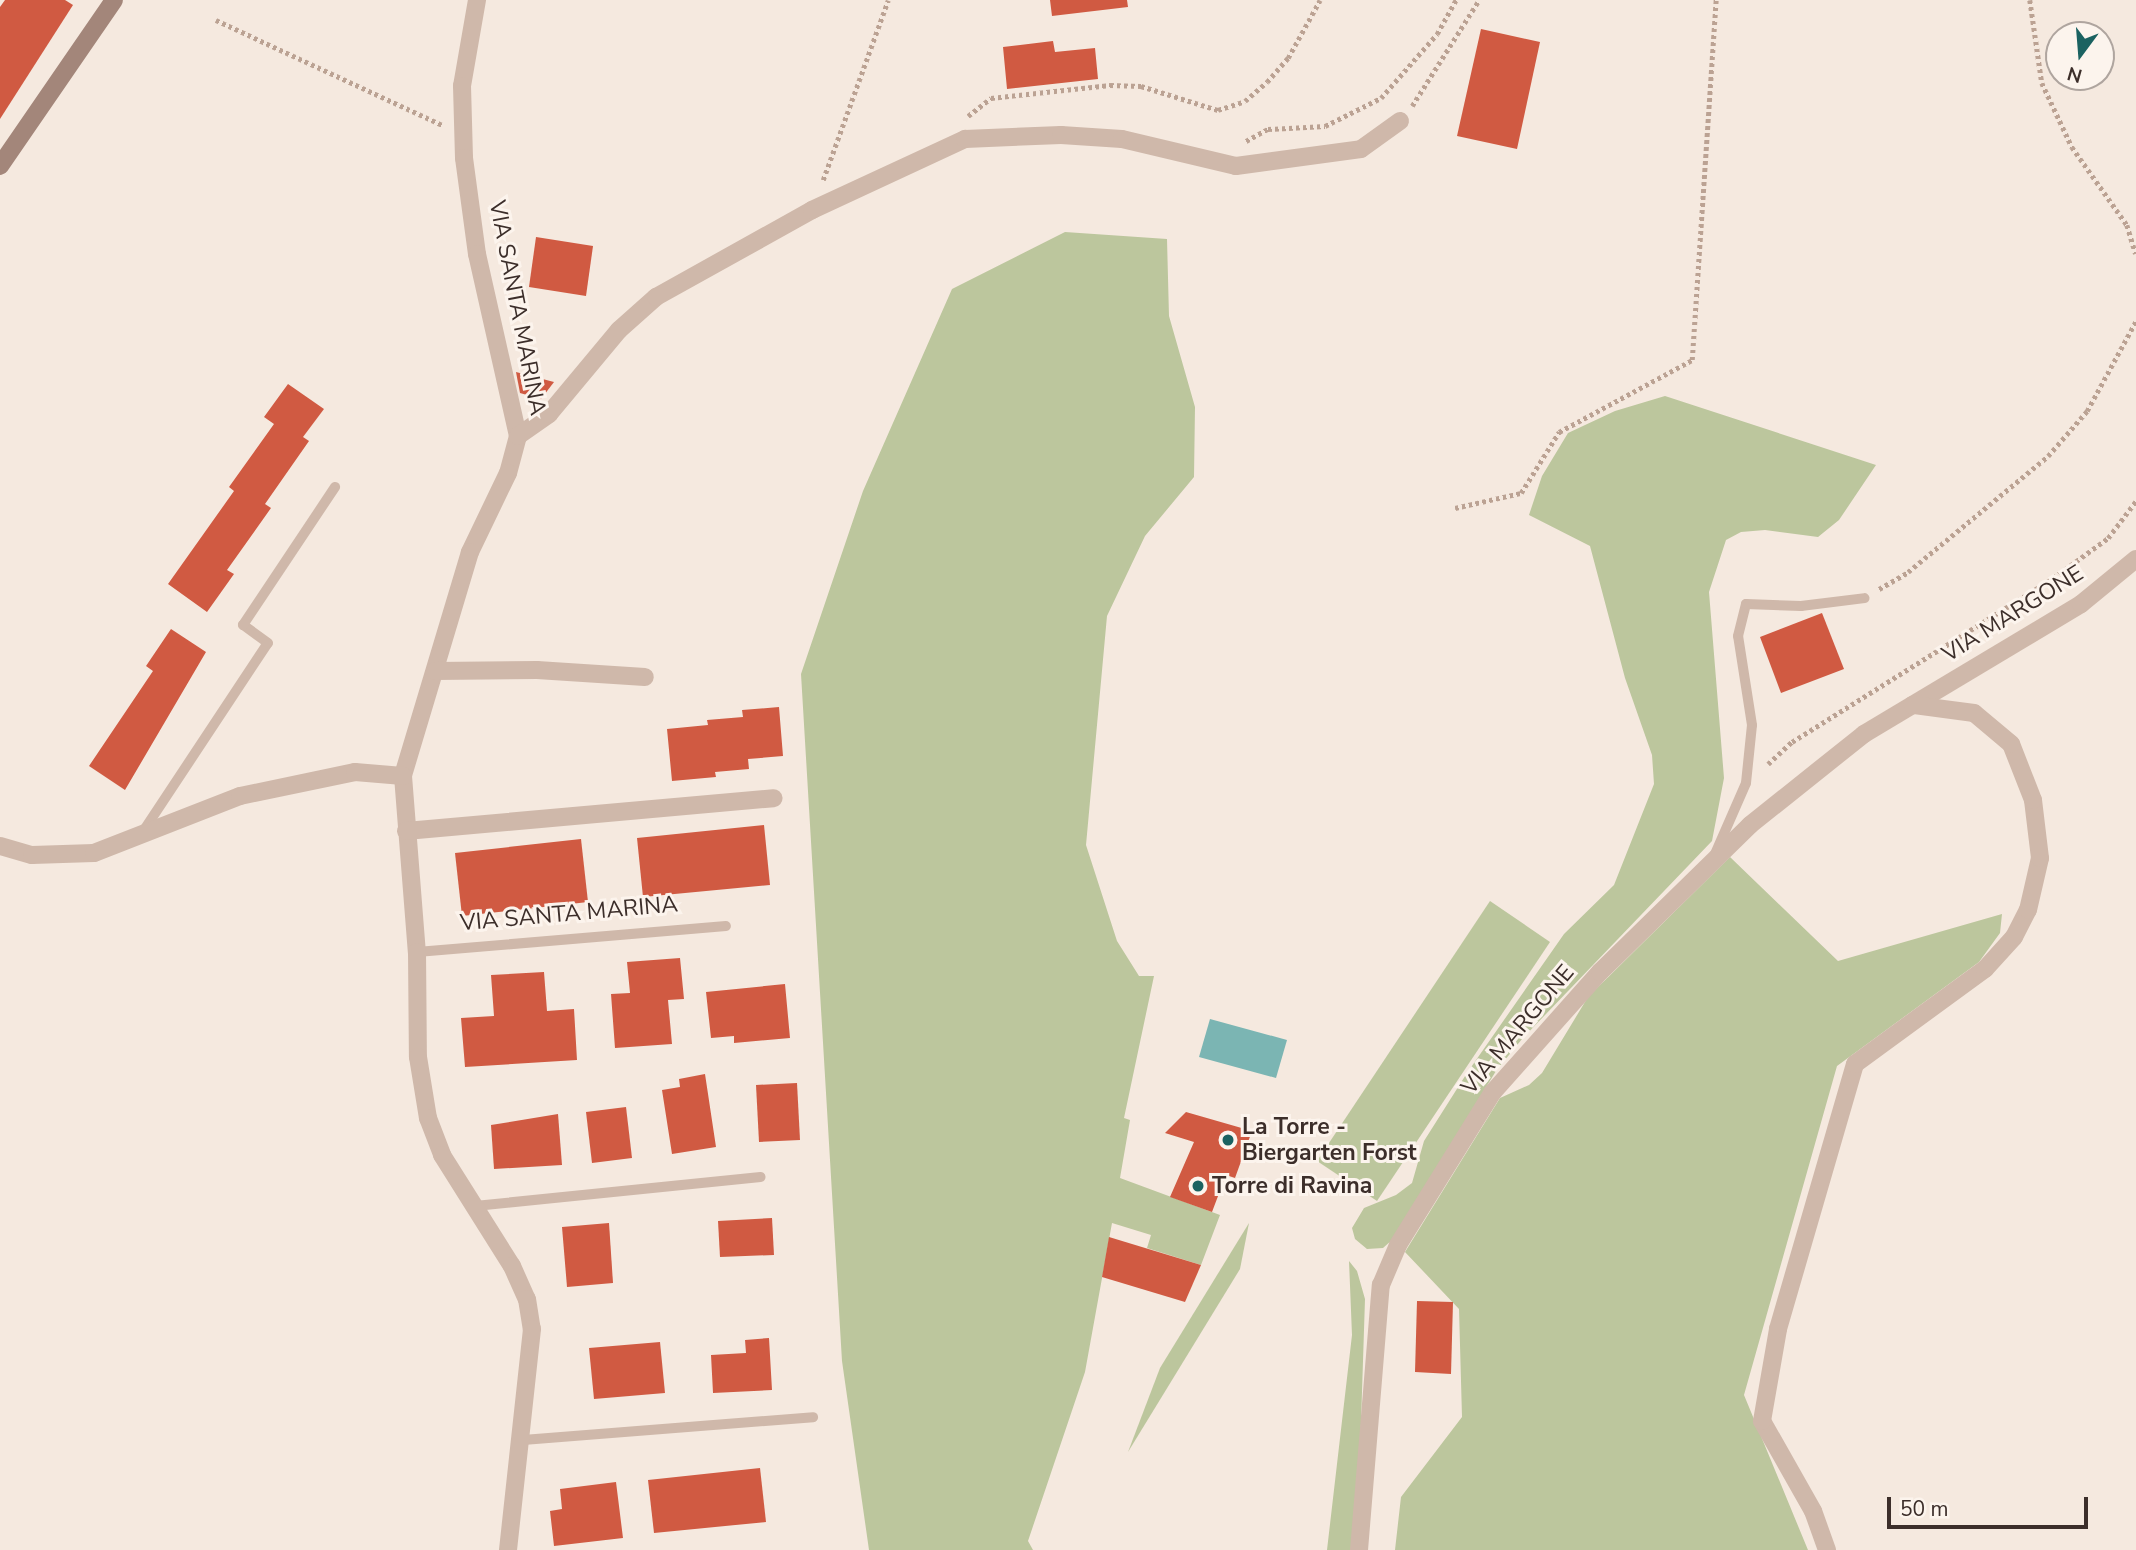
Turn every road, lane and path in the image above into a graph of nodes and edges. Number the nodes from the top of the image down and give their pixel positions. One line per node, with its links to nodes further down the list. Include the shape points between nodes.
1 (114, 0): 14 (main road)
2 (477, 0): 11 (street, VIA SANTA MARINA, via 462,86)
3 (888, 0): 15 (path)
4 (1320, 0): 13 (path, via 1288,58 1245,100 1217,110 1142,86 1111,85 991,98 952,127)
5 (1456, 0): 12 (path, via 1437,34 1381,98 1325,126 1268,129)
6 (1479, 0): 10 (path)
7 (1716, 0): 21 (path, via 1692,360 1559,432 1521,493)
8 (2030, 0): 16 (path, via 2042,83 2072,146 2127,225)
9 (216, 20): 11 (path)
10 (1400, 121): 13 (street, via 1362,149 1236,166 1122,139 965,139)
11 (463, 133): 18 (street, VIA SANTA MARINA, via 477,254)
12 (1238, 145)
13 (944, 148): 15 (street)
14 (0, 166)
15 (812, 210): 18 (street, via 656,297 619,330 549,414)
16 (2136, 254)
17 (2136, 321): 23 (path, via 2087,411 2048,456 1908,572)
18 (518, 436): 24 (street, VIA SANTA MARINA, via 508,473 470,551)
19 (335, 487): 30 (lane, via 243,625 268,643)
20 (2136, 500): 28 (path, via 2108,538 2053,578 1792,742)
21 (1455, 508)
22 (2136, 559): 26 (street, VIA MARGONE, via 2081,604)
23 (1865, 597): 28 (lane, via 1801,606 1746,604 1738,636 1752,725)
24 (435, 671): 25 (street, via 537,670); 27 (street, VIA SANTA MARINA)
25 (645, 677)
26 (1913, 705): 33 (street, VIA MARGONE, via 1864,734); 42 (street, via 1974,713 2011,744 2033,800 2040,859 2028,910 2014,937 1985,969 1855,1064 1778,1328 1762,1421 1813,1511)
27 (403, 776): 30 (street, via 342,775 240,796); 31 (street, VIA SANTA MARINA)
28 (1746, 783): 33 (lane)
29 (774, 798): 31 (street)
30 (144, 830): 32 (street, via 94,853 32,855)
31 (406, 831): 35 (street, VIA SANTA MARINA)
32 (0, 846)
33 (1714, 856): 41 (street, VIA MARGONE, via 1600,972 1493,1091 1398,1245 1381,1285)
34 (726, 926): 35 (lane, VIA SANTA MARINA)
35 (417, 952): 37 (street, VIA SANTA MARINA, via 418,1057 428,1118 442,1155)
36 (761, 1177): 37 (lane)
37 (475, 1206): 39 (street, VIA SANTA MARINA, via 527,1299 532,1329)
38 (813, 1417): 39 (lane)
39 (523, 1440): 40 (street, VIA SANTA MARINA)
40 (508, 1550)
41 (1359, 1550)
42 (1826, 1550)

